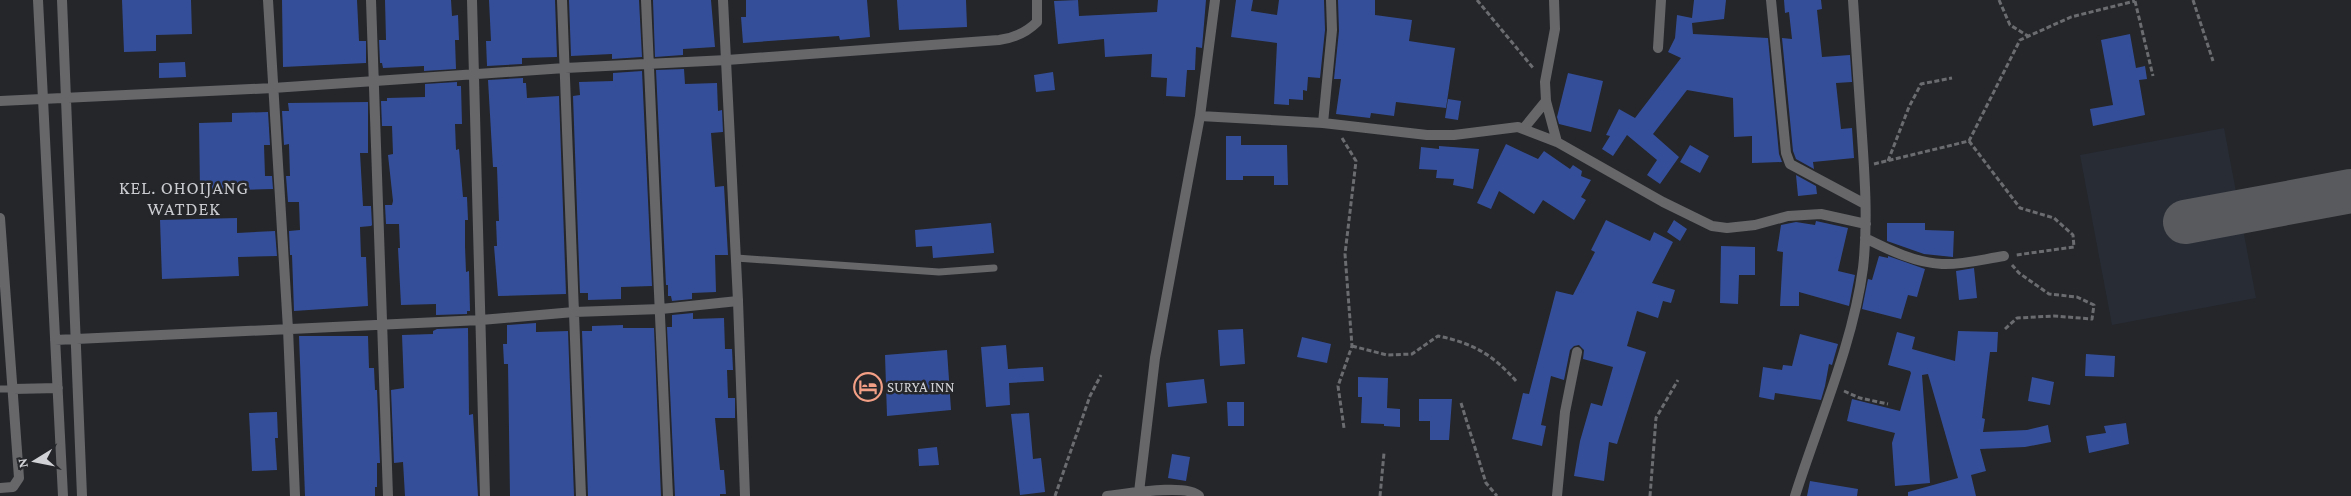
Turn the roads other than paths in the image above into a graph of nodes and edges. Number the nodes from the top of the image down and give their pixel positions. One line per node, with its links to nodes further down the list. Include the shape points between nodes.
1 (38, 0): 23 (street)
2 (62, 0): 24 (street)
3 (268, 0): 22 (street)
4 (371, 0): 21 (street)
5 (472, 0): 20 (street)
6 (562, 0): 19 (street)
7 (646, 0): 18 (street)
8 (723, 0): 17 (street)
9 (1038, 0): 17 (street, via 1037,22 1030,29 1007,39)
10 (1215, 0): 27 (street)
11 (1331, 0): 28 (street, via 1332,30)
12 (1554, 0): 26 (street, via 1555,29 1545,82)
13 (1661, 0): 16 (street)
14 (1771, 0): 31 (street, via 1786,153 1790,164)
15 (1853, 0): 31 (street)
16 (1658, 48)
17 (727, 60): 18 (street); 36 (street)
18 (650, 64): 19 (street); 40 (street)
19 (565, 68): 20 (street); 41 (street)
20 (474, 75): 21 (street); 42 (street)
21 (374, 80): 22 (street); 43 (street)
22 (274, 88): 24 (street); 44 (street)
23 (42, 98): 24 (street); 25 (street); 45 (street)
24 (66, 98): 46 (street)
25 (0, 101)
26 (1546, 101): 29 (street); 30 (street)
27 (1200, 116): 28 (street); 52 (street, via 1155,358)
28 (1322, 123): 29 (street, via 1427,135)
29 (1524, 128): 30 (street)
30 (1557, 142): 33 (street, via 1712,226 1755,225 1788,216 1821,214)
31 (1865, 204): 33 (street)
32 (0, 218): 38 (street)
33 (1866, 224): 34 (street)
34 (1866, 238): 35 (street, via 1888,249 1933,263 1950,264); 64 (street, via 1857,302)
35 (2004, 256)
36 (736, 258): 37 (lane, via 939,272); 39 (street)
37 (994, 268)
38 (2, 272): 50 (street)
39 (738, 301): 40 (street); 60 (street)
40 (661, 309): 41 (street); 59 (street)
41 (574, 312): 42 (street); 58 (street)
42 (481, 320): 43 (street); 57 (street)
43 (381, 324): 44 (street); 56 (street)
44 (288, 329): 46 (street); 55 (street)
45 (55, 340): 46 (street); 48 (street)
46 (75, 340): 54 (street)
47 (1577, 352): 63 (street, via 1565,412)
48 (58, 388): 50 (street); 53 (street)
49 (0, 389): 50 (lane)
50 (13, 389): 51 (street, via 19,478 13,487)
51 (0, 488)
52 (1139, 492): 61 (street); 62 (street, via 1190,491)
53 (63, 496)
54 (82, 496)
55 (295, 496)
56 (388, 496)
57 (485, 496)
58 (582, 496)
59 (668, 496)
60 (745, 496)
61 (1107, 496)
62 (1200, 496)
63 (1557, 496)
64 (1795, 496)

